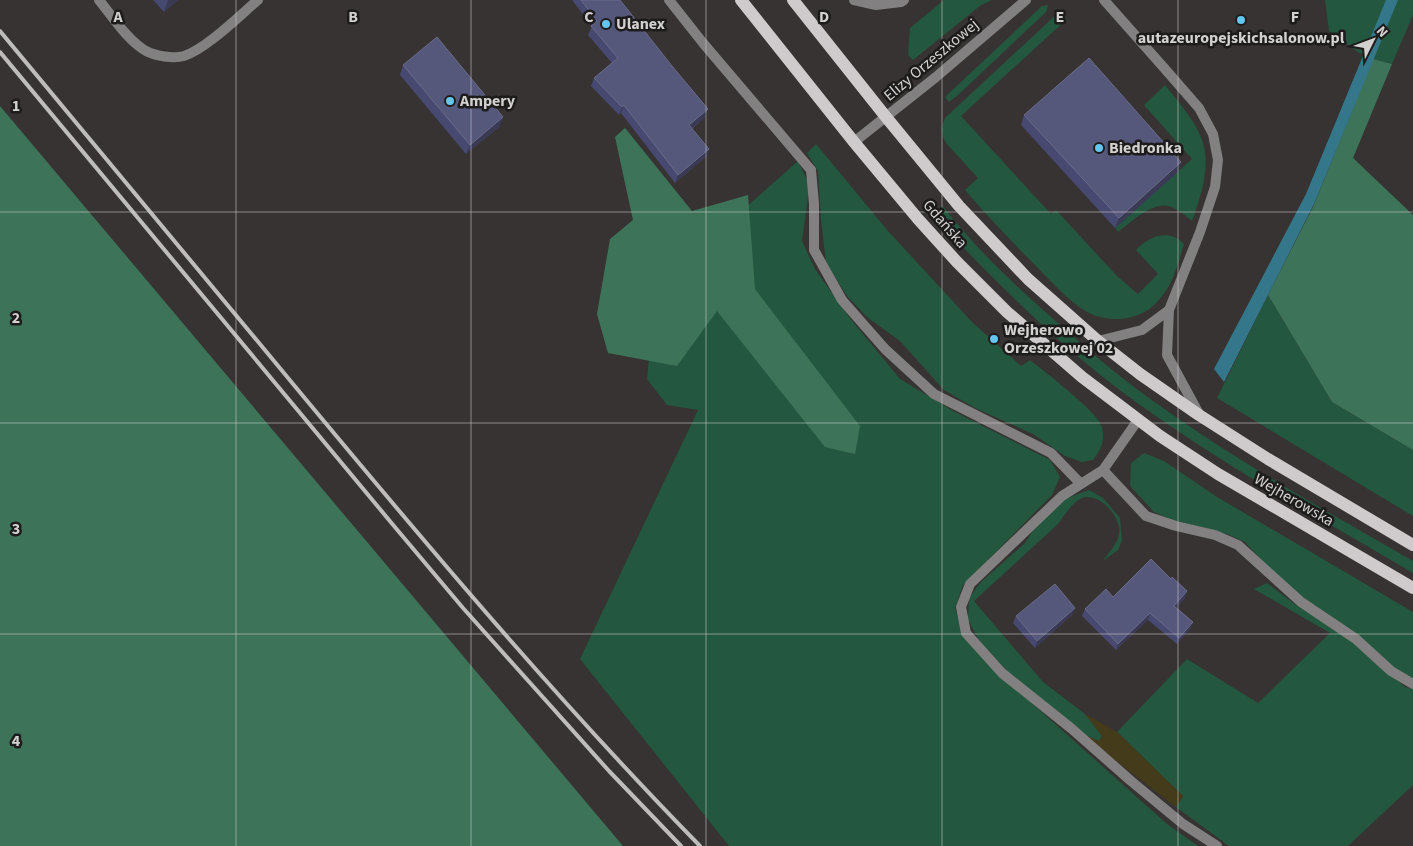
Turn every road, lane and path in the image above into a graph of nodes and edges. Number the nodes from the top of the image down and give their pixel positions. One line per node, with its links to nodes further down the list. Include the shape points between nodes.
1 (99, 0): 2 (street, via 131,39 147,51 164,56 183,56 201,48)
2 (258, 0)
3 (668, 0): 18 (street, via 811,170 814,250 842,300 885,350 934,394 1051,453)
4 (741, 0): 11 (main road, Gdańska)
5 (793, 0): 10 (main road, Gdańska)
6 (854, 0): 7 (street, via 876,5)
7 (904, 0)
8 (1026, 0): 10 (street, Elizy Orzeszkowej)
9 (1104, 0): 12 (street, via 1199,108 1213,134 1218,160 1215,187)
10 (886, 117): 11 (street, Elizy Orzeszkowej); 13 (main road, Gdańska, via 994,244)
11 (854, 142): 15 (main road, Gdańska, via 918,219 1007,312)
12 (1169, 310): 13 (street, via 1142,330); 14 (street, via 1167,356)
13 (1098, 341): 14 (main road, Gdańska)
14 (1199, 415): 19 (main road, Wejherowska)
15 (1138, 420): 16 (main road, Gdańska); 17 (street)
16 (1160, 436): 20 (main road, Wejherowska, via 1218,474)
17 (1103, 470): 18 (street); 21 (street, via 1146,516 1238,545 1301,602 1356,639 1391,671)
18 (1081, 484): 22 (street, via 1062,496 970,584 961,607 966,633 1002,672 1175,818)
19 (1413, 545)
20 (1413, 588)
21 (1413, 684)
22 (1217, 846)

